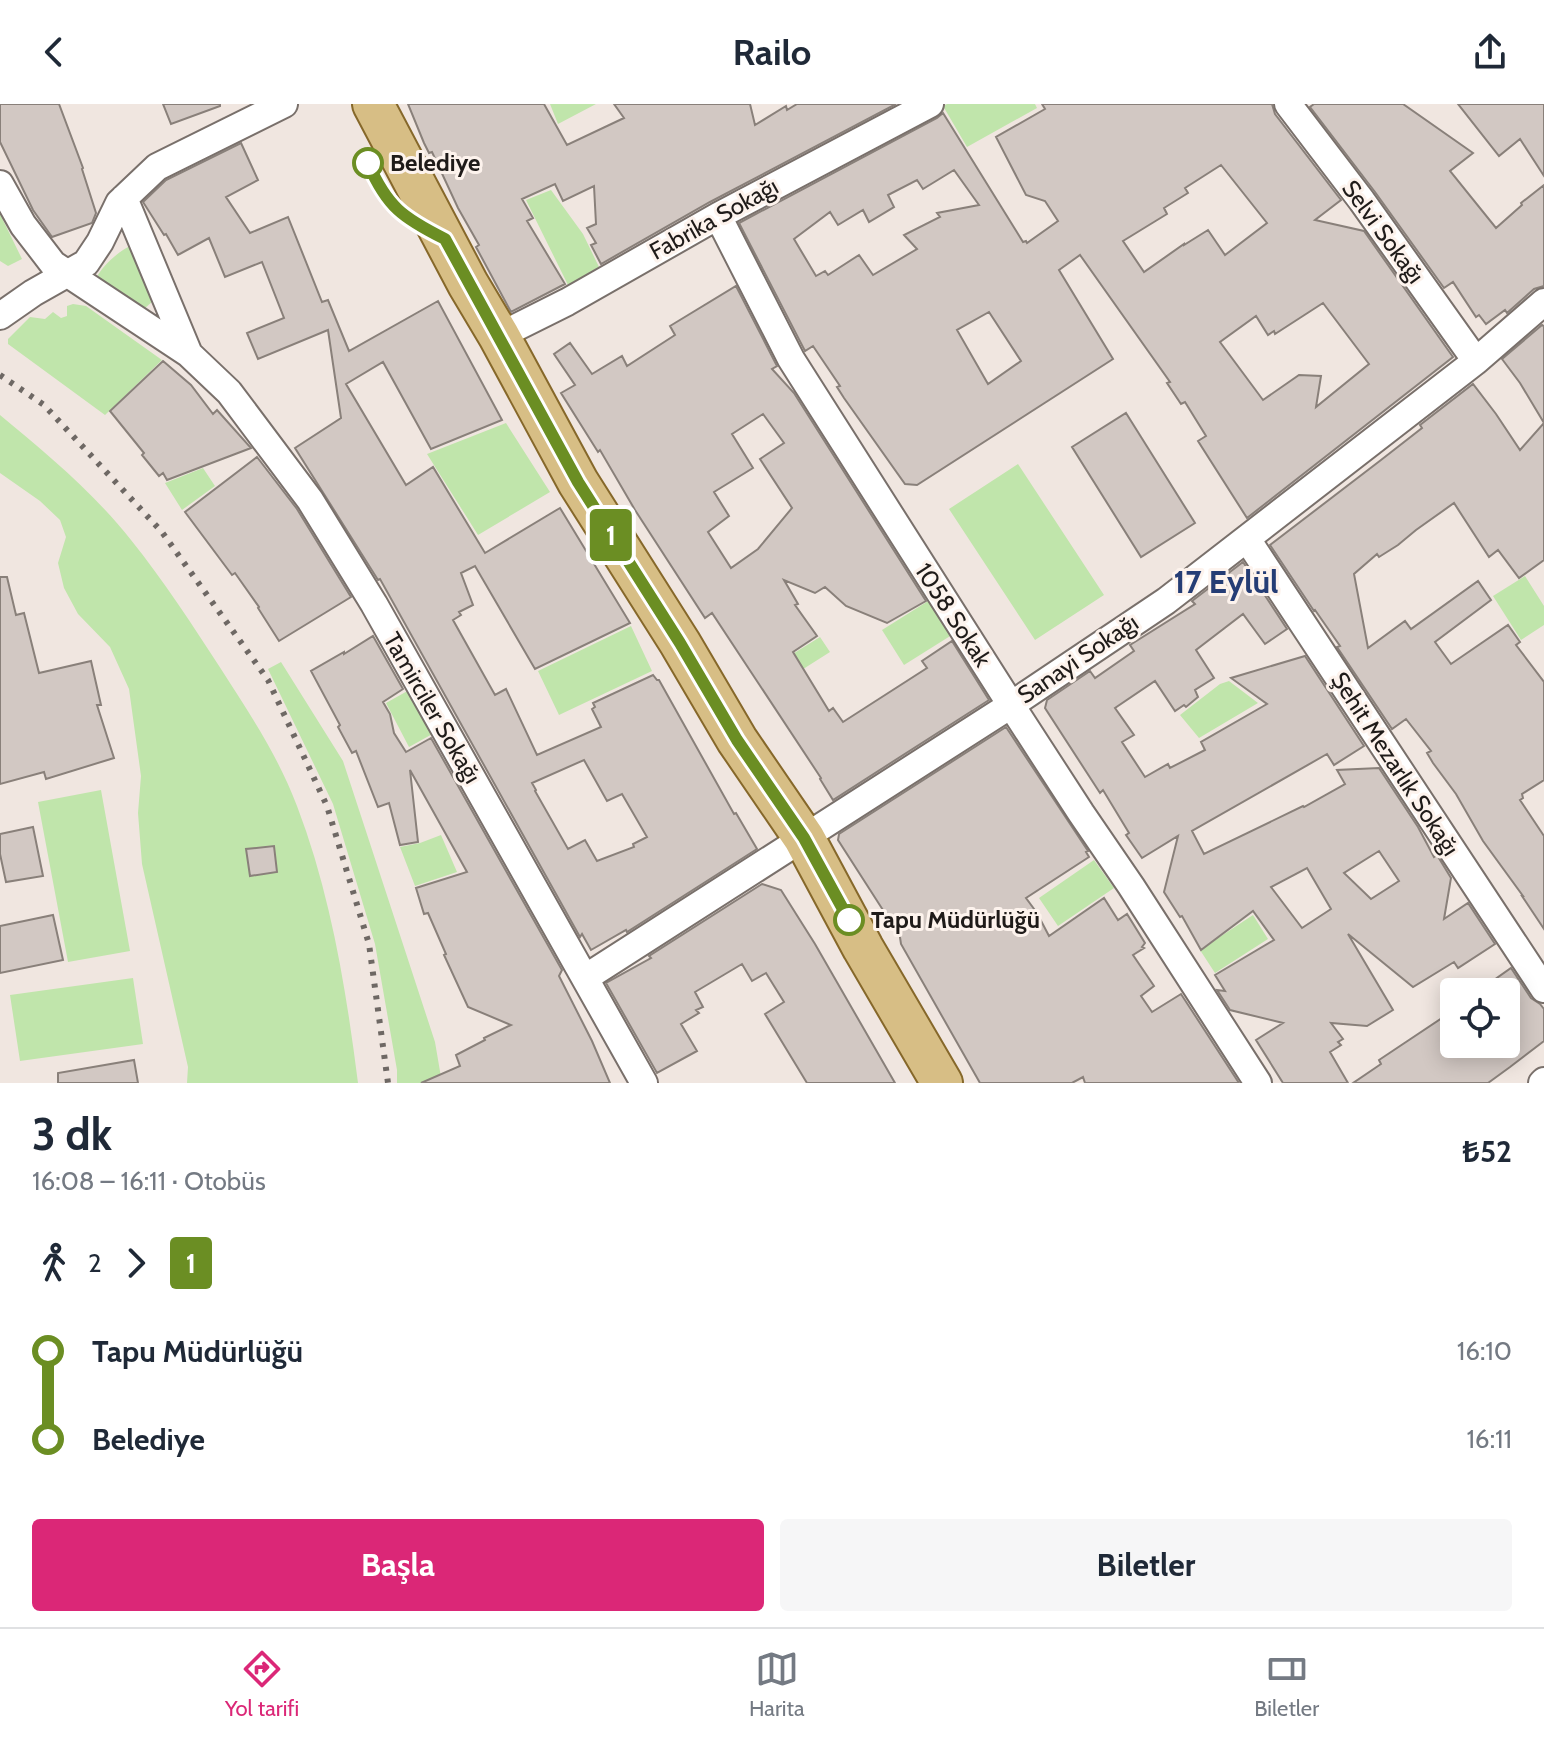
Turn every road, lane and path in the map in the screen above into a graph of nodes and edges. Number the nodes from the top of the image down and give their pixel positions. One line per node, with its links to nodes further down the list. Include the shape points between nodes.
1 (284, 104): 6 (street, via 166,162)
2 (373, 104): 11 (main road)
3 (930, 104): 7 (street, Fabrika Sokağı)
4 (1288, 104): 13 (street, Selvi Sokağı)
5 (0, 184): 8 (street, Tamirciler Sokağı, via 23,225)
6 (124, 198): 8 (street, via 92,257); 12 (street, Tamirciler Sokağı)
7 (718, 216): 11 (street, Fabrika Sokağı); 15 (street, 1058 Sokak, via 791,359)
8 (66, 275): 10 (street); 12 (street, Tamirciler Sokağı)
9 (1544, 302): 13 (street, Sanayi Sokağı)
10 (0, 316)
11 (499, 336): 16 (main road, via 578,482 737,740)
12 (189, 354): 17 (street, Tamirciler Sokağı, via 229,392 310,500)
13 (1476, 361): 14 (street, Sanayi Sokağı)
14 (1247, 539): 15 (street, Sanayi Sokağı, via 1166,601); 18 (street, Şehit Mezarlık Sokağı)
15 (1011, 705): 16 (street, Sanayi Sokağı); 21 (street, 1058 Sokak)
16 (804, 838): 17 (street, Sanayi Sokağı); 20 (main road)
17 (585, 978): 19 (street, Tamirciler Sokağı)
18 (1544, 989)
19 (644, 1083)
20 (942, 1083)
21 (1258, 1083)

